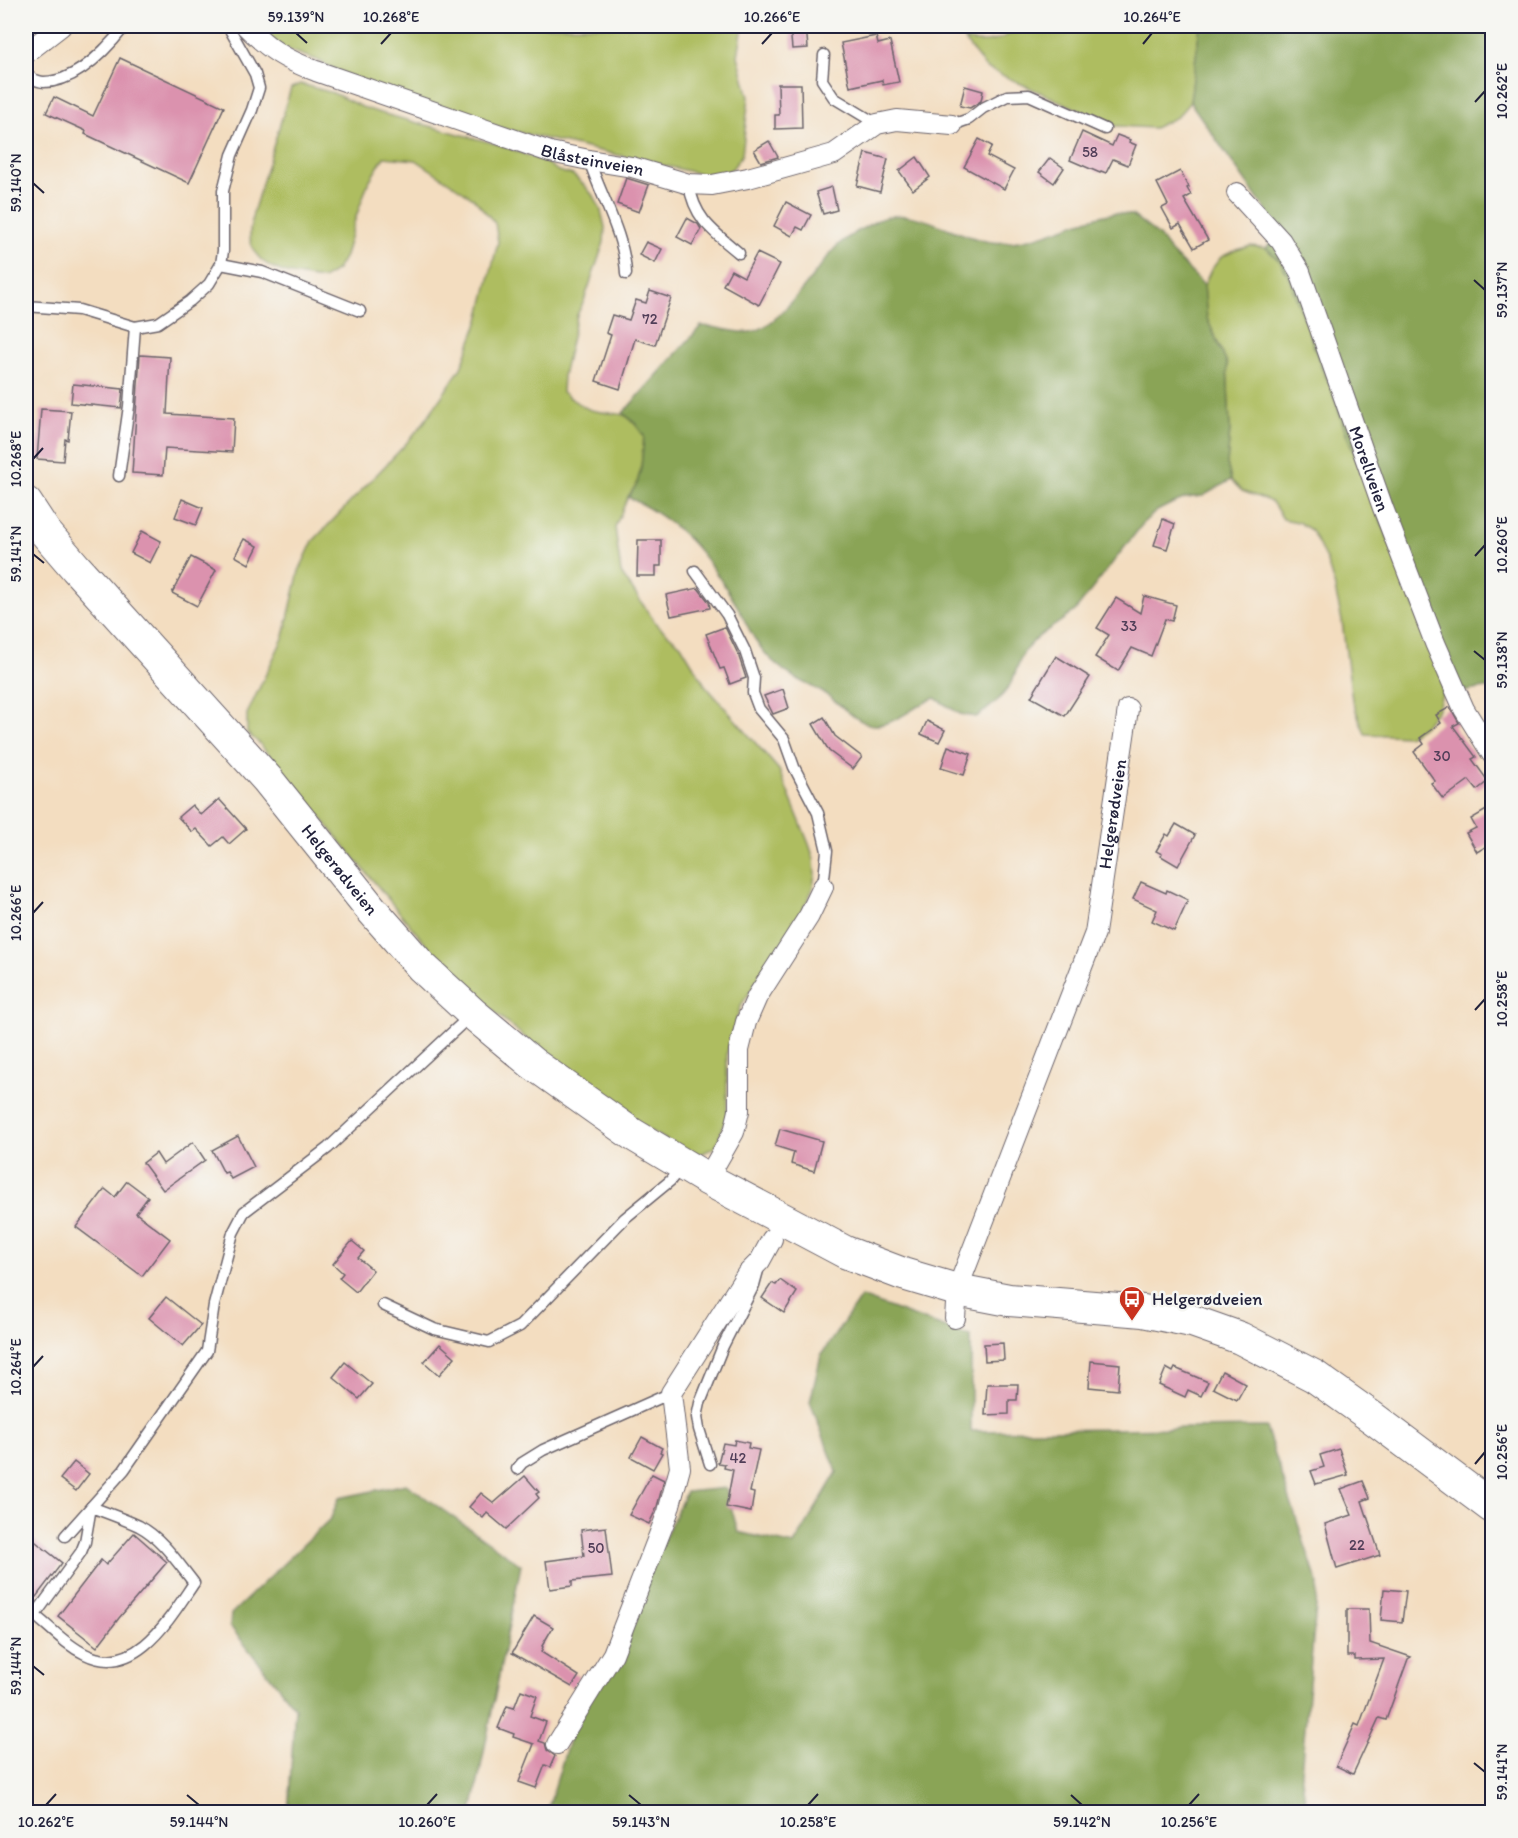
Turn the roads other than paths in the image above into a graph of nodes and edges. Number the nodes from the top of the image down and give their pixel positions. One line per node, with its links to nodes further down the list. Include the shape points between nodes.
1 (62, 26): 5 (street)
2 (125, 26): 7 (lane, via 86,66 62,79 43,82)
3 (228, 26): 15 (lane, via 259,88 232,155 223,191)
4 (246, 26): 11 (street, Blåsteinveien, via 264,45 287,60 550,152)
5 (26, 53)
6 (824, 55): 8 (lane, via 822,80 834,98)
7 (26, 76)
8 (877, 123): 9 (street, via 897,120); 12 (street, Blåsteinveien, via 834,154 729,183)
9 (951, 125): 10 (lane, via 1007,96 1029,95)
10 (1105, 129)
11 (589, 160): 12 (street, Blåsteinveien, via 632,167); 16 (lane, via 619,237)
12 (689, 184): 14 (lane, via 701,218)
13 (1237, 193): 24 (street, Morellveien, via 1281,241 1300,272 1435,643 1464,709)
14 (739, 253)
15 (221, 264): 18 (lane, via 262,272); 19 (lane, via 209,284 190,301 158,323)
16 (626, 274)
17 (26, 306): 19 (lane, via 79,310)
18 (360, 311)
19 (135, 327): 20 (lane)
20 (119, 476)
21 (28, 512): 26 (main road, Helgerødveien, via 267,779 399,942)
22 (695, 571): 25 (lane, via 727,615 745,651 759,709 784,739 818,813 827,851)
23 (1128, 709): 30 (street, Helgerødveien, via 1095,933)
24 (1492, 754)
25 (823, 887): 27 (street, via 746,1022 739,1050 739,1111 734,1132)
26 (472, 1013): 27 (main road, Helgerødveien, via 586,1103); 35 (lane, via 328,1148 244,1212 233,1233 214,1305 207,1351 124,1470)
27 (695, 1172): 30 (main road, Helgerødveien, via 845,1252 903,1274); 31 (lane, via 670,1180 625,1218 520,1326 489,1342 434,1329)
28 (772, 1239): 29 (street)
29 (760, 1261): 32 (street, via 747,1274); 33 (lane, via 754,1285 699,1403 699,1429)
30 (956, 1304): 36 (main road, Helgerødveien, via 1009,1300 1143,1311 1192,1321 1240,1338 1314,1376)
31 (383, 1305)
32 (671, 1393): 34 (lane, via 543,1450); 40 (street, via 680,1468 668,1512 613,1654)
33 (710, 1464)
34 (517, 1469)
35 (91, 1507): 37 (lane); 39 (lane, via 81,1552); 39 (lane, via 148,1532 173,1555 194,1583 154,1637 136,1653 115,1660 84,1654)
36 (1492, 1507)
37 (65, 1536)
38 (26, 1609): 39 (lane)
39 (35, 1615)
40 (558, 1744)

